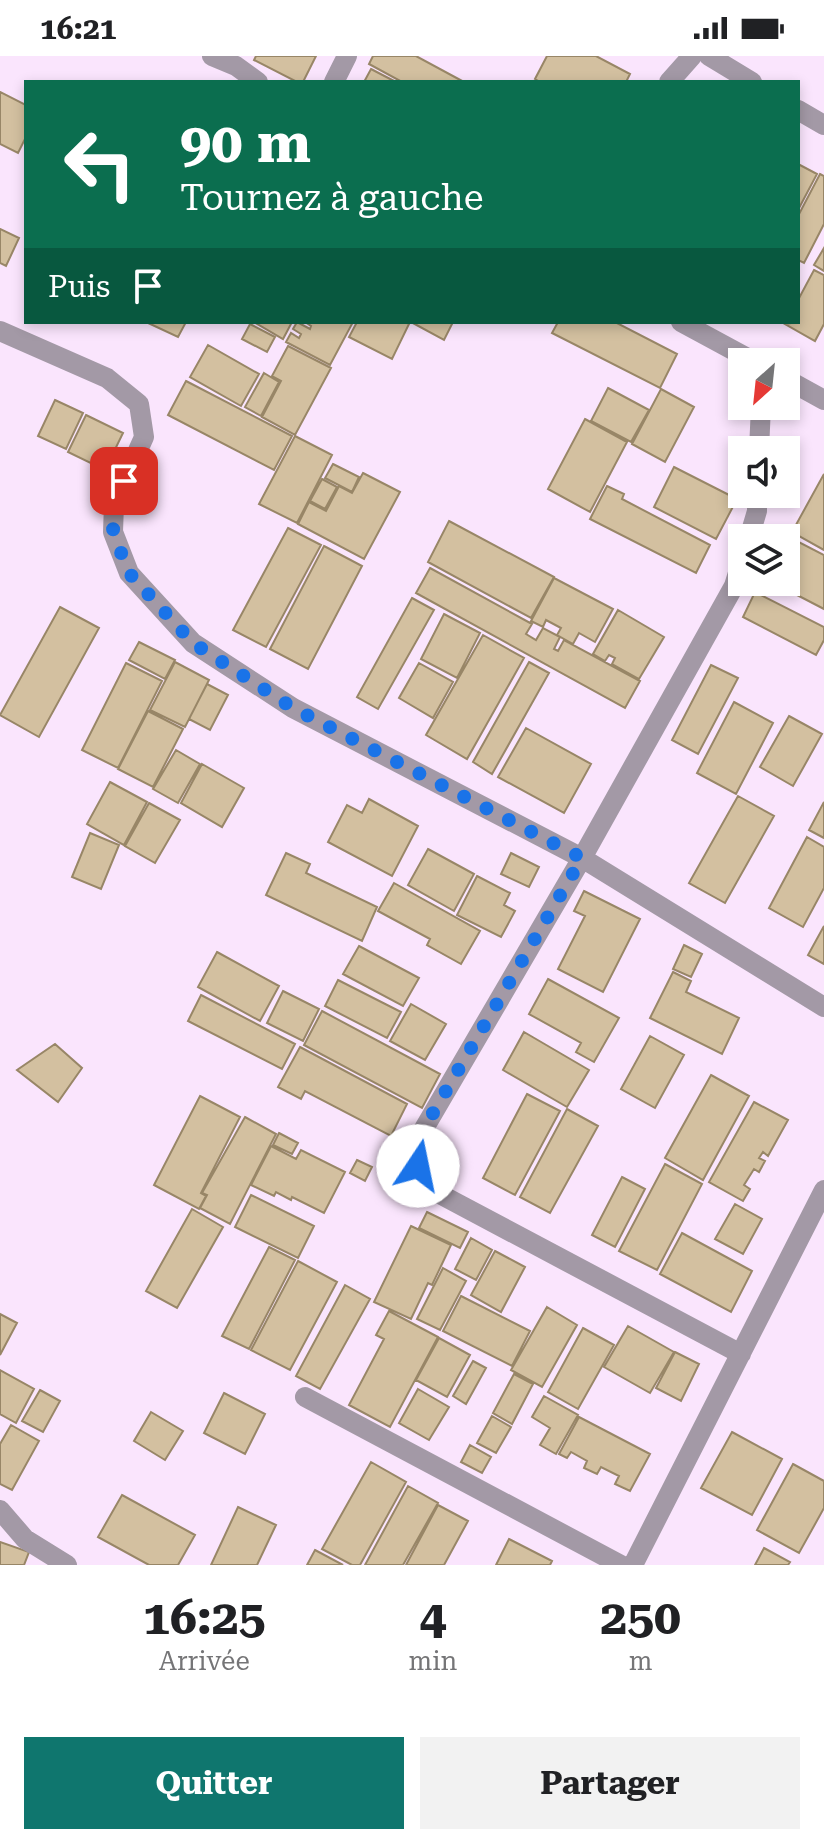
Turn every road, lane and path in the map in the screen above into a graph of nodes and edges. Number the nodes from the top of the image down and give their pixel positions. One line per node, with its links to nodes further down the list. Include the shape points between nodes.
1 (212, 56): 5 (street)
2 (347, 56): 6 (street)
3 (692, 56): 7 (street)
4 (709, 56): 8 (street)
5 (255, 80)
6 (335, 80)
7 (671, 80)
8 (749, 80)
9 (800, 111): 10 (street)
10 (824, 125)
11 (685, 324): 13 (street)
12 (0, 331): 17 (street, via 107,378 139,404 144,437 114,504 113,532 129,573 193,643 293,708)
13 (729, 348)
14 (800, 387): 15 (street)
15 (824, 400)
16 (728, 596): 17 (street)
17 (582, 858): 18 (street); 20 (street, via 422,1132 418,1166 434,1191)
18 (824, 1007)
19 (824, 1190): 20 (street)
20 (741, 1354): 25 (street)
21 (305, 1397): 24 (street)
22 (0, 1510): 23 (street, via 25,1539)
23 (67, 1565)
24 (621, 1565)
25 (633, 1565)

